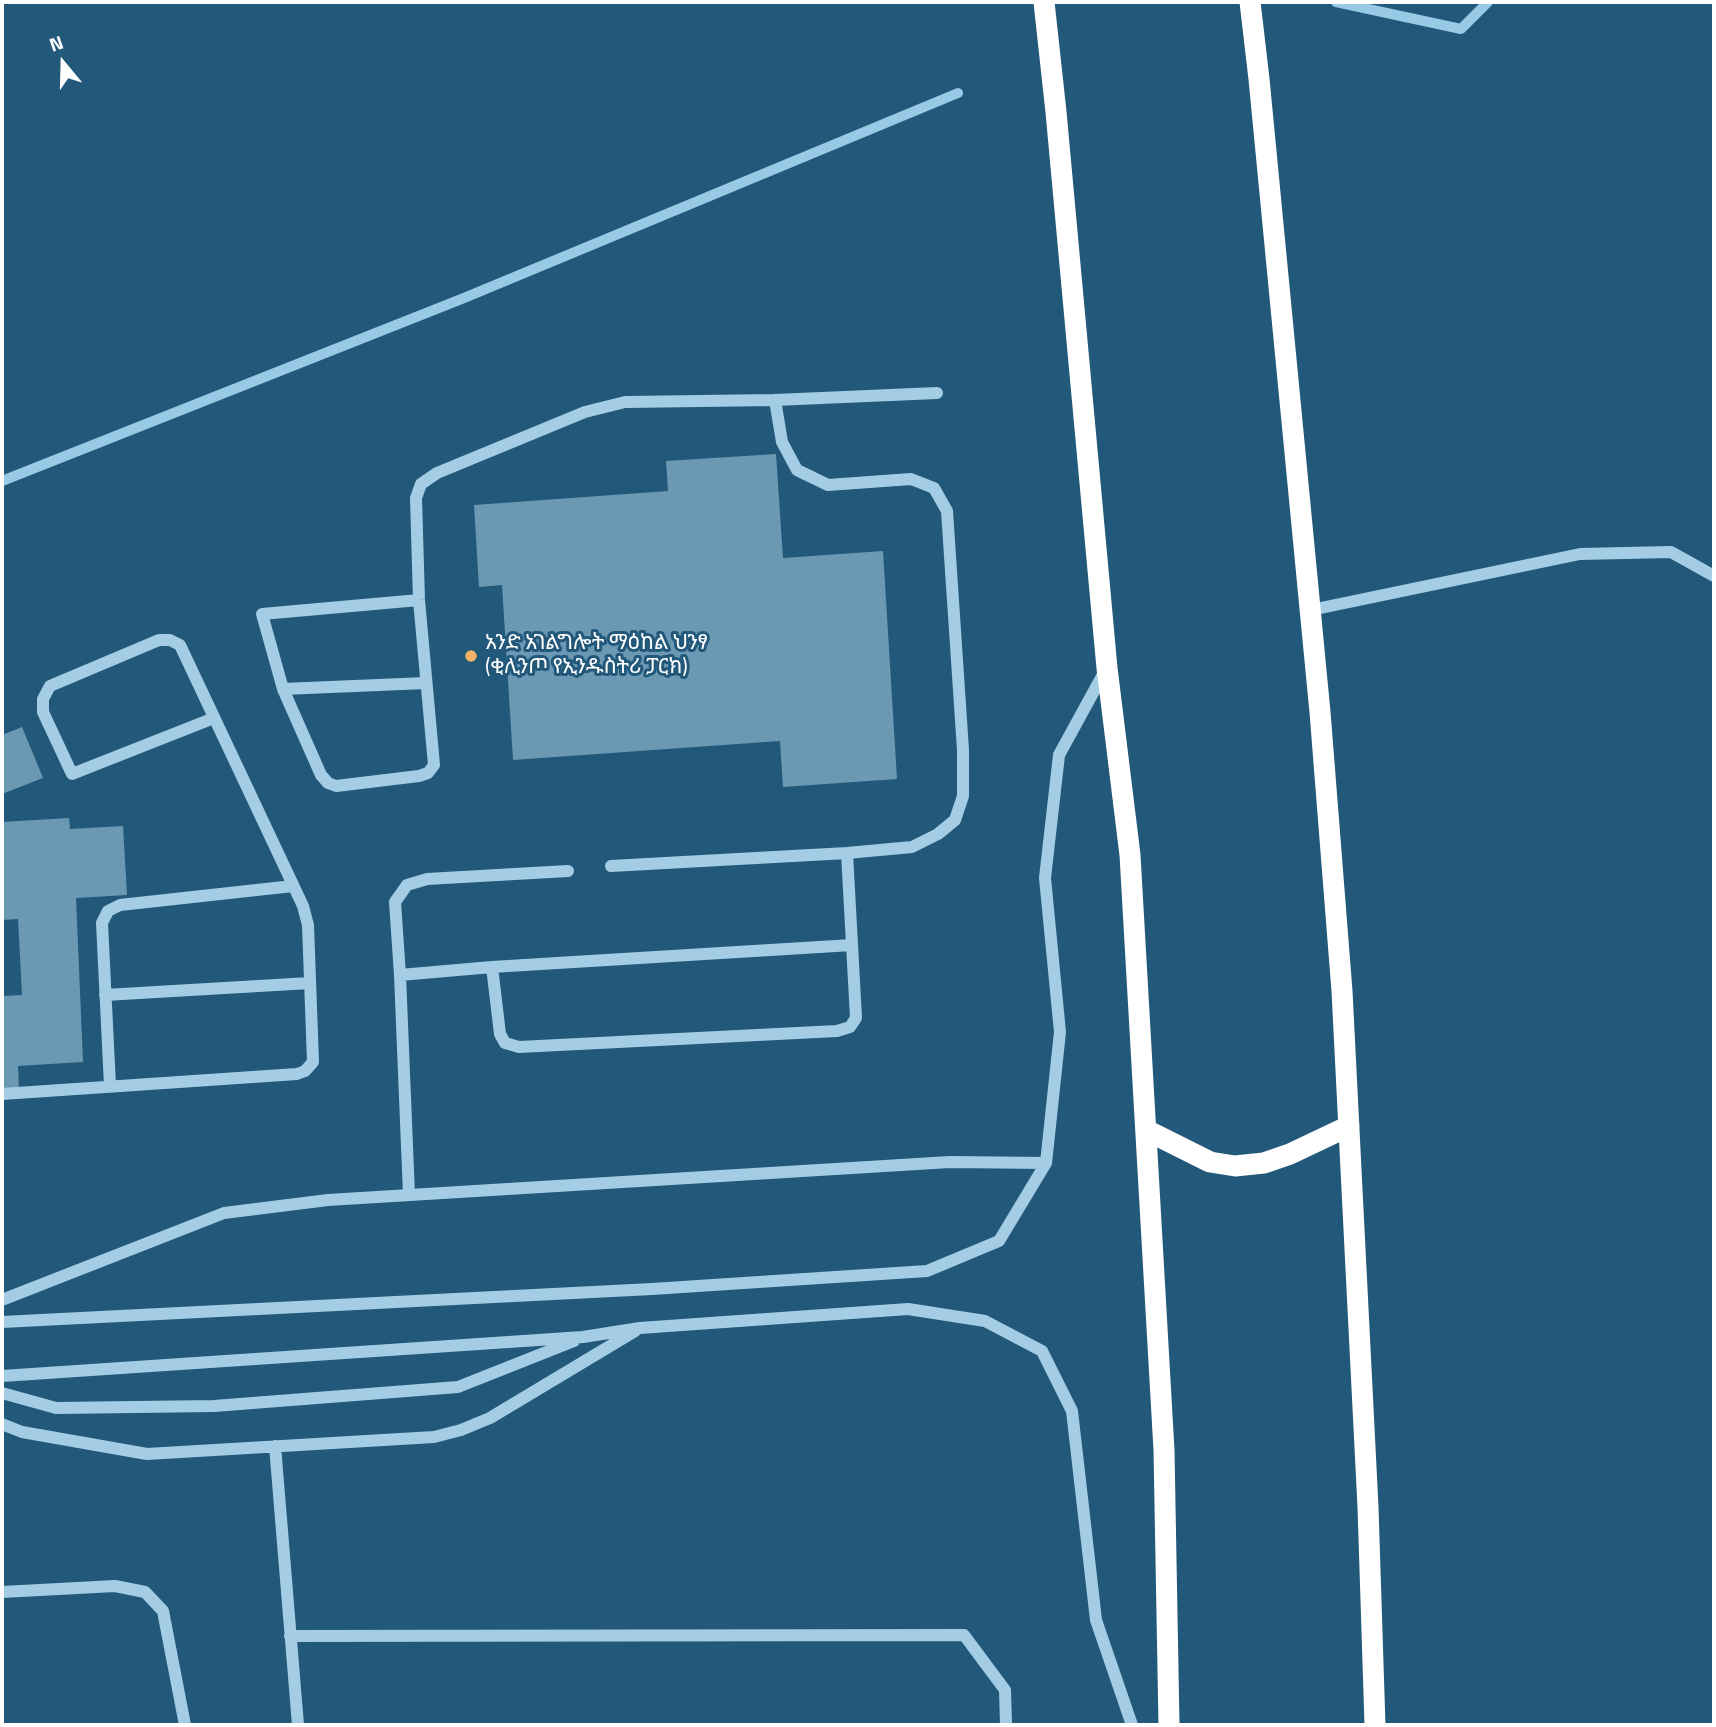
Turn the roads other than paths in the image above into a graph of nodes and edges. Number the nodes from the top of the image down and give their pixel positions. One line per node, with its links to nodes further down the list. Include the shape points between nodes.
1 (1250, 2): 7 (highway)
2 (1045, 10): 8 (highway)
3 (937, 393): 4 (street)
4 (775, 400): 6 (street, via 625,402 585,412 437,473 421,484 416,498); 12 (street, via 782,442 797,470 828,485 911,479 934,488 947,511 964,796 955,820 912,847)
5 (1714, 576): 7 (street, via 1671,552 1580,554)
6 (419, 600): 9 (street); 10 (street, via 262,614)
7 (1311, 610): 23 (highway)
8 (1107, 668): 24 (highway, via 1130,855); 25 (street, via 1059,755 1045,878 1060,1032)
9 (426, 683): 10 (street); 10 (street, via 434,765 428,773 336,786 321,775)
10 (284, 689)
11 (214, 718): 11 (street, via 180,645 170,640 159,640 50,686 43,699 43,712 72,774); 15 (street)
12 (847, 853): 13 (street); 16 (street)
13 (611, 866)
14 (568, 871): 18 (street, via 427,879 407,885 395,902)
15 (293, 886): 19 (street, via 308,925); 20 (street, via 120,905 108,911 102,923)
16 (852, 945): 17 (street); 17 (street, via 856,1018 850,1027 837,1031 519,1047 505,1043 500,1034)
17 (492, 967): 18 (street)
18 (400, 975): 26 (street)
19 (310, 984): 20 (street); 21 (street, via 313,1062 305,1071)
20 (105, 995): 21 (street)
21 (110, 1087): 22 (street)
22 (2, 1094)
23 (1349, 1126): 24 (highway, via 1290,1154 1235,1166 1210,1162); 42 (highway)
24 (1146, 1130): 41 (highway, via 1164,1450)
25 (1046, 1163): 26 (street, via 950,1162); 28 (street, via 999,1241 926,1271)
26 (409, 1195): 27 (street, via 224,1213)
27 (2, 1300)
28 (2, 1322)
29 (640, 1328): 30 (street); 34 (street, via 490,1418 461,1430 434,1437); 40 (street, via 908,1309 985,1321 1042,1351 1072,1411 1096,1620)
30 (583, 1337): 31 (street); 32 (street, via 458,1387 214,1406 56,1409)
31 (2, 1376)
32 (2, 1392)
33 (2, 1424): 34 (street, via 22,1432 147,1454)
34 (275, 1447): 36 (street)
35 (2, 1592): 37 (street, via 116,1586 145,1592 163,1611)
36 (290, 1636): 38 (street); 39 (street, via 964,1635 1005,1690)
37 (185, 1725)
38 (298, 1725)
39 (1006, 1725)
40 (1132, 1725)
41 (1169, 1725)
42 (1375, 1725)

